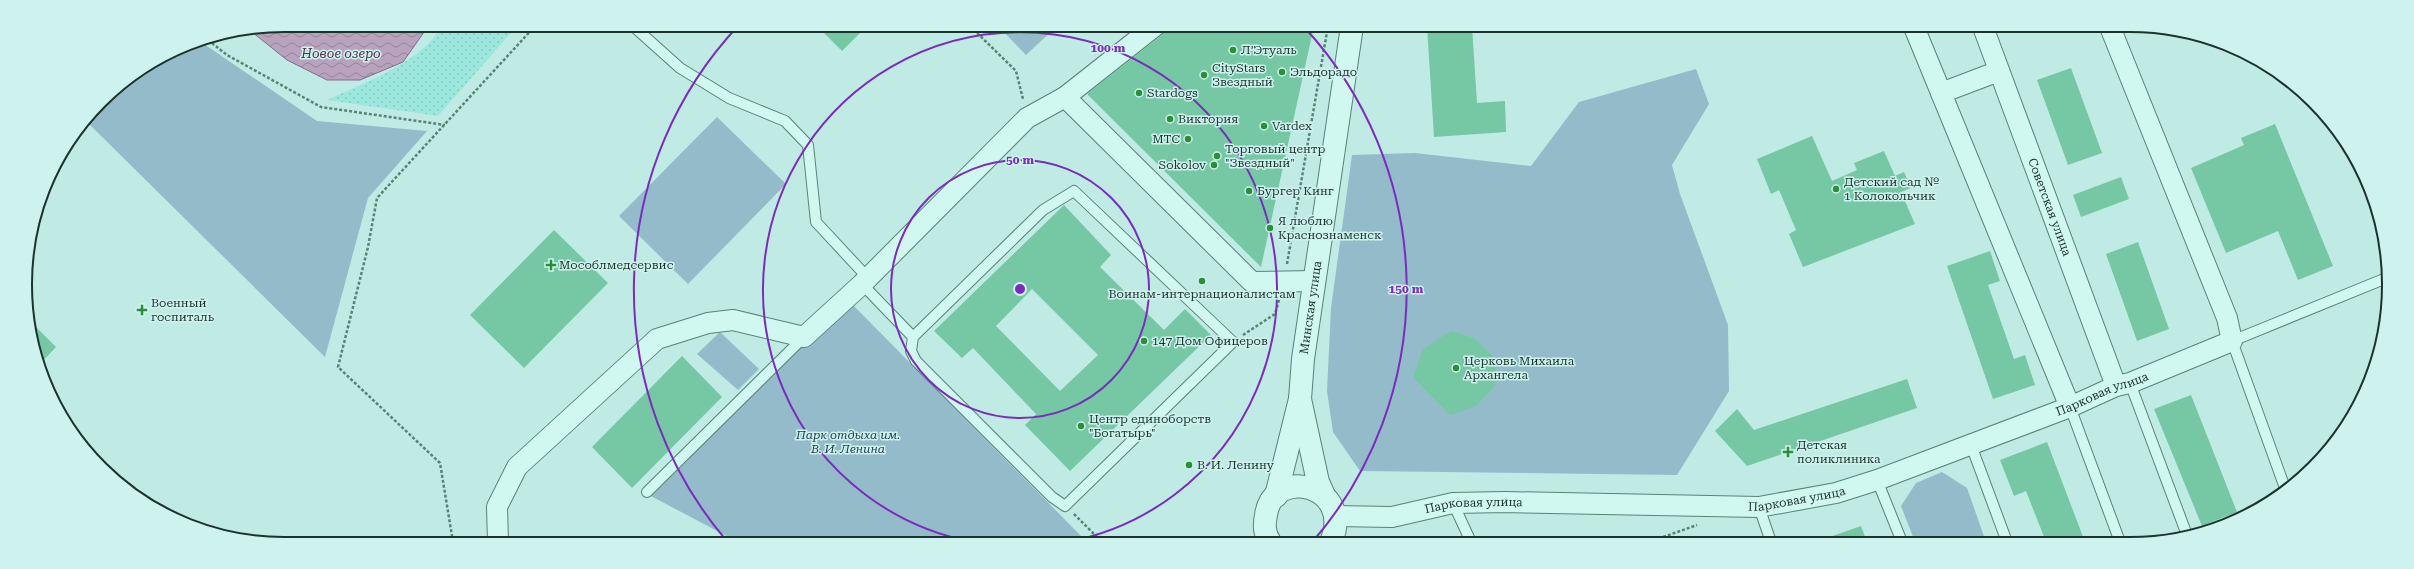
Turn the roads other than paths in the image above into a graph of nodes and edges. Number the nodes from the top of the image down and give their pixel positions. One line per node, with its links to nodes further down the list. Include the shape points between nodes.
1 (640, 32): 11 (lane, via 680,68 729,98 785,122 808,145 816,222)
2 (1147, 32): 9 (street)
3 (1351, 32): 12 (street, Минская улица)
4 (1916, 32): 8 (street)
5 (1985, 32): 7 (street, Советская улица)
6 (2112, 32): 15 (street, via 2227,318)
7 (1999, 71): 8 (street); 16 (street, Советская улица)
8 (1941, 93): 18 (street)
9 (1065, 97): 11 (street, via 1028,118); 12 (street, via 1252,282)
10 (2382, 280): 15 (lane)
11 (865, 281): 13 (street); 14 (lane)
12 (1315, 281): 17 (street, Минская улица)
13 (804, 337): 22 (lane); 30 (street, via 733,320 708,322 657,339 517,467 497,507)
14 (913, 337): 14 (lane, via 910,351 916,361 1064,506 1233,342 1074,191 1044,210)
15 (2232, 341): 16 (street, Парковая улица); 21 (lane)
16 (2123, 385): 18 (street, Парковая улица); 28 (lane)
17 (1300, 399): 23 (street, Минская улица, via 1318,482); 24 (street, Минская улица)
18 (2070, 407): 19 (street, Парковая улица); 36 (lane)
19 (1971, 445): 20 (street, Парковая улица); 35 (lane)
20 (1877, 480): 26 (street, Парковая улица, via 1836,493); 34 (lane)
21 (2284, 484)
22 (647, 492)
23 (1323, 493): 24 (street, via 1306,486 1294,486); 27 (street, Минская улица, via 1334,508)
24 (1276, 496): 29 (street, Минская улица, via 1267,509)
25 (1453, 503): 26 (street, Парковая улица); 27 (street, Парковая улица, via 1392,517); 32 (lane)
26 (1759, 507): 33 (lane)
27 (1335, 516): 31 (street, via 1337,525)
28 (2185, 530)
29 (1263, 536)
30 (498, 537)
31 (1333, 537)
32 (1469, 537)
33 (1769, 537)
34 (1900, 537)
35 (2005, 537)
36 (2118, 537)

